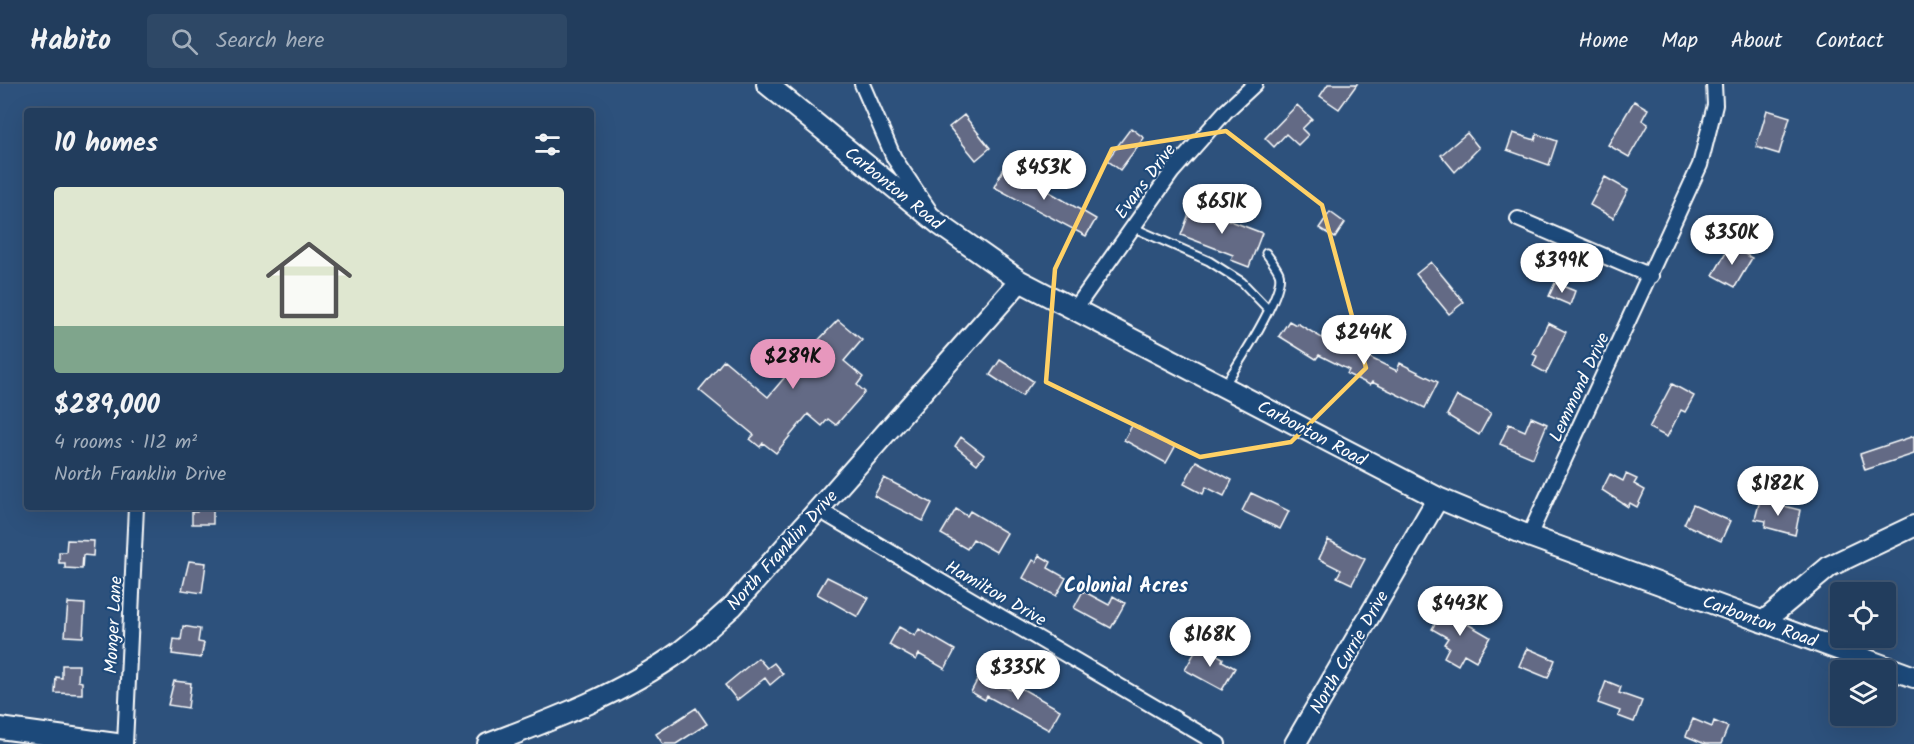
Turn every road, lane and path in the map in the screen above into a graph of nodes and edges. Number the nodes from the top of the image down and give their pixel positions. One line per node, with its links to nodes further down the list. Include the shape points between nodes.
1 (767, 84): 6 (street, Carbonton Road)
2 (862, 84): 6 (street, via 894,158)
3 (1255, 84): 7 (street, Evans Drive, via 1172,172)
4 (1714, 84): 9 (street, Lemmond Drive, via 1715,105 1700,165)
5 (1518, 219): 9 (street)
6 (939, 224): 10 (street, Carbonton Road)
7 (1132, 227): 11 (street, Evans Drive); 12 (lane, via 1209,261 1242,282)
8 (1266, 253): 12 (lane, via 1280,274 1279,288)
9 (1651, 276): 18 (street, Lemmond Drive)
10 (1020, 281): 11 (street, Carbonton Road); 16 (street, North Franklin Drive)
11 (1074, 309): 13 (street, Carbonton Road)
12 (1268, 309): 13 (lane)
13 (1223, 386): 14 (street, Carbonton Road)
14 (1438, 498): 18 (street, Carbonton Road); 26 (street, North Currie Drive)
15 (136, 510): 23 (street, Monger Lane)
16 (819, 510): 24 (street, North Franklin Drive, via 733,606 680,651 624,685 560,716); 25 (street, Hamilton Drive)
17 (1914, 526): 19 (street, via 1830,566)
18 (1529, 536): 19 (street, Carbonton Road)
19 (1762, 622): 20 (street, Carbonton Road)
20 (1914, 677)
21 (0, 728): 22 (street)
22 (116, 744)
23 (125, 744)
24 (488, 744)
25 (1218, 744)
26 (1295, 744)

